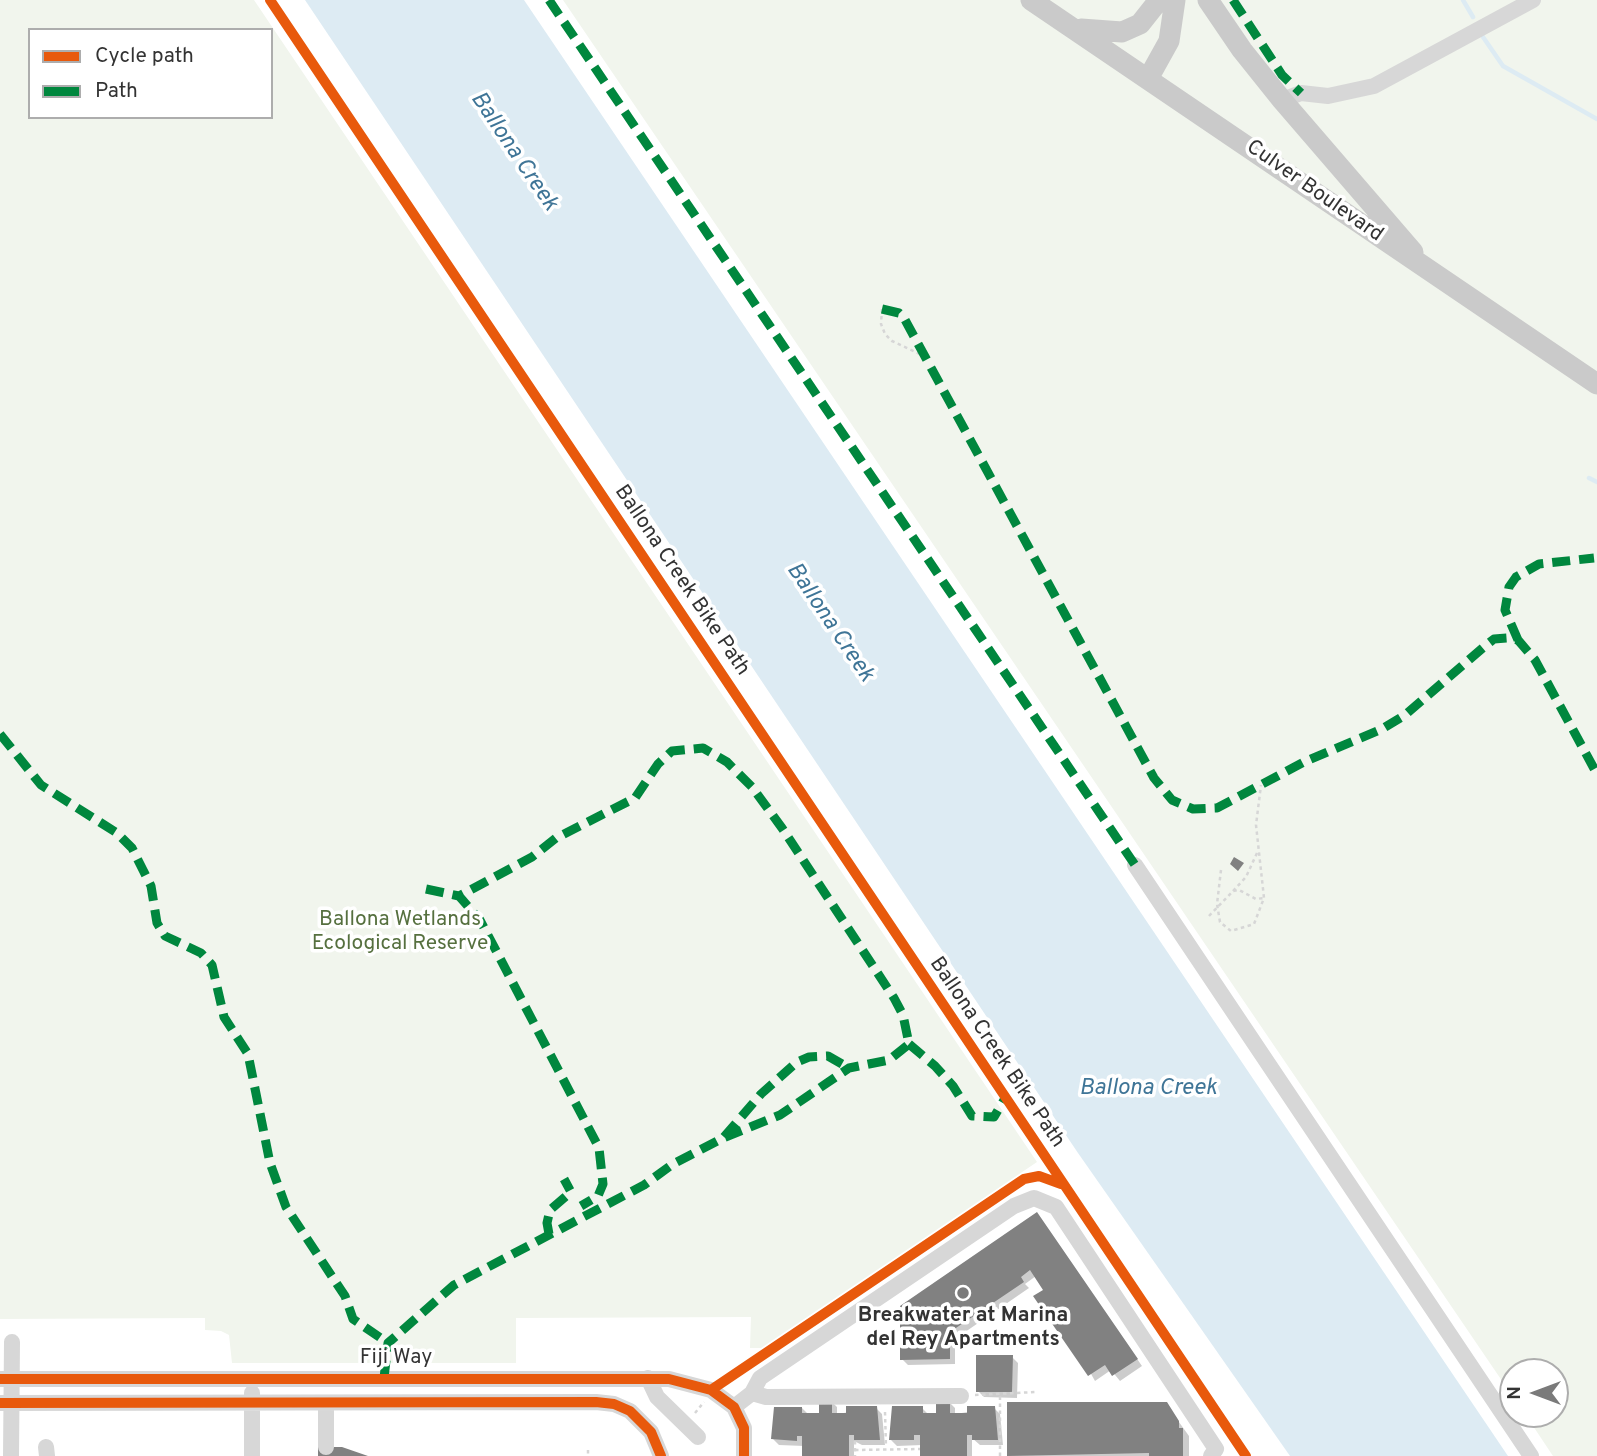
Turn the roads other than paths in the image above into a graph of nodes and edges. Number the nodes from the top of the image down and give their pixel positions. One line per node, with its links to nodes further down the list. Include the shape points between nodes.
1 (1031, 0): 6 (main road, Culver Boulevard)
2 (1159, 0): 6 (main road, via 1140,24 1122,32)
3 (1175, 0): 7 (main road, via 1169,41)
4 (1208, 0): 8 (main road)
5 (1533, 0): 8 (street, via 1374,86 1328,96 1301,93)
6 (1075, 28): 7 (main road, Culver Boulevard)
7 (1149, 77): 9 (main road, Culver Boulevard)
8 (1282, 100): 9 (main road)
9 (1425, 268): 10 (main road, Culver Boulevard)
10 (1597, 384)
11 (1135, 865): 31 (street)
12 (12, 1342): 15 (street)
13 (384, 1378): 14 (street, Fiji Way); 16 (street, Fiji Way); 19 (street)
14 (648, 1378): 23 (street, Fiji Way, via 711,1390); 24 (street, via 657,1397)
15 (6, 1379): 16 (street, Fiji Way); 20 (street)
16 (252, 1380): 21 (street)
17 (752, 1393): 18 (street, via 766,1397); 23 (street); 27 (street, via 760,1378 1014,1206 1027,1198 1039,1198 1056,1207)
18 (961, 1396)
19 (383, 1402): 22 (street, Fiji Way); 29 (street, Fiji Way, via 614,1404 640,1420)
20 (6, 1403): 21 (street, Fiji Way); 28 (street)
21 (253, 1403): 22 (street, Fiji Way); 26 (street)
22 (326, 1403): 25 (street)
23 (734, 1407): 30 (street, via 744,1428)
24 (698, 1437)
25 (326, 1447)
26 (253, 1449)
27 (1217, 1452)
28 (11, 1456)
29 (661, 1456)
30 (744, 1456)
31 (1531, 1456)

